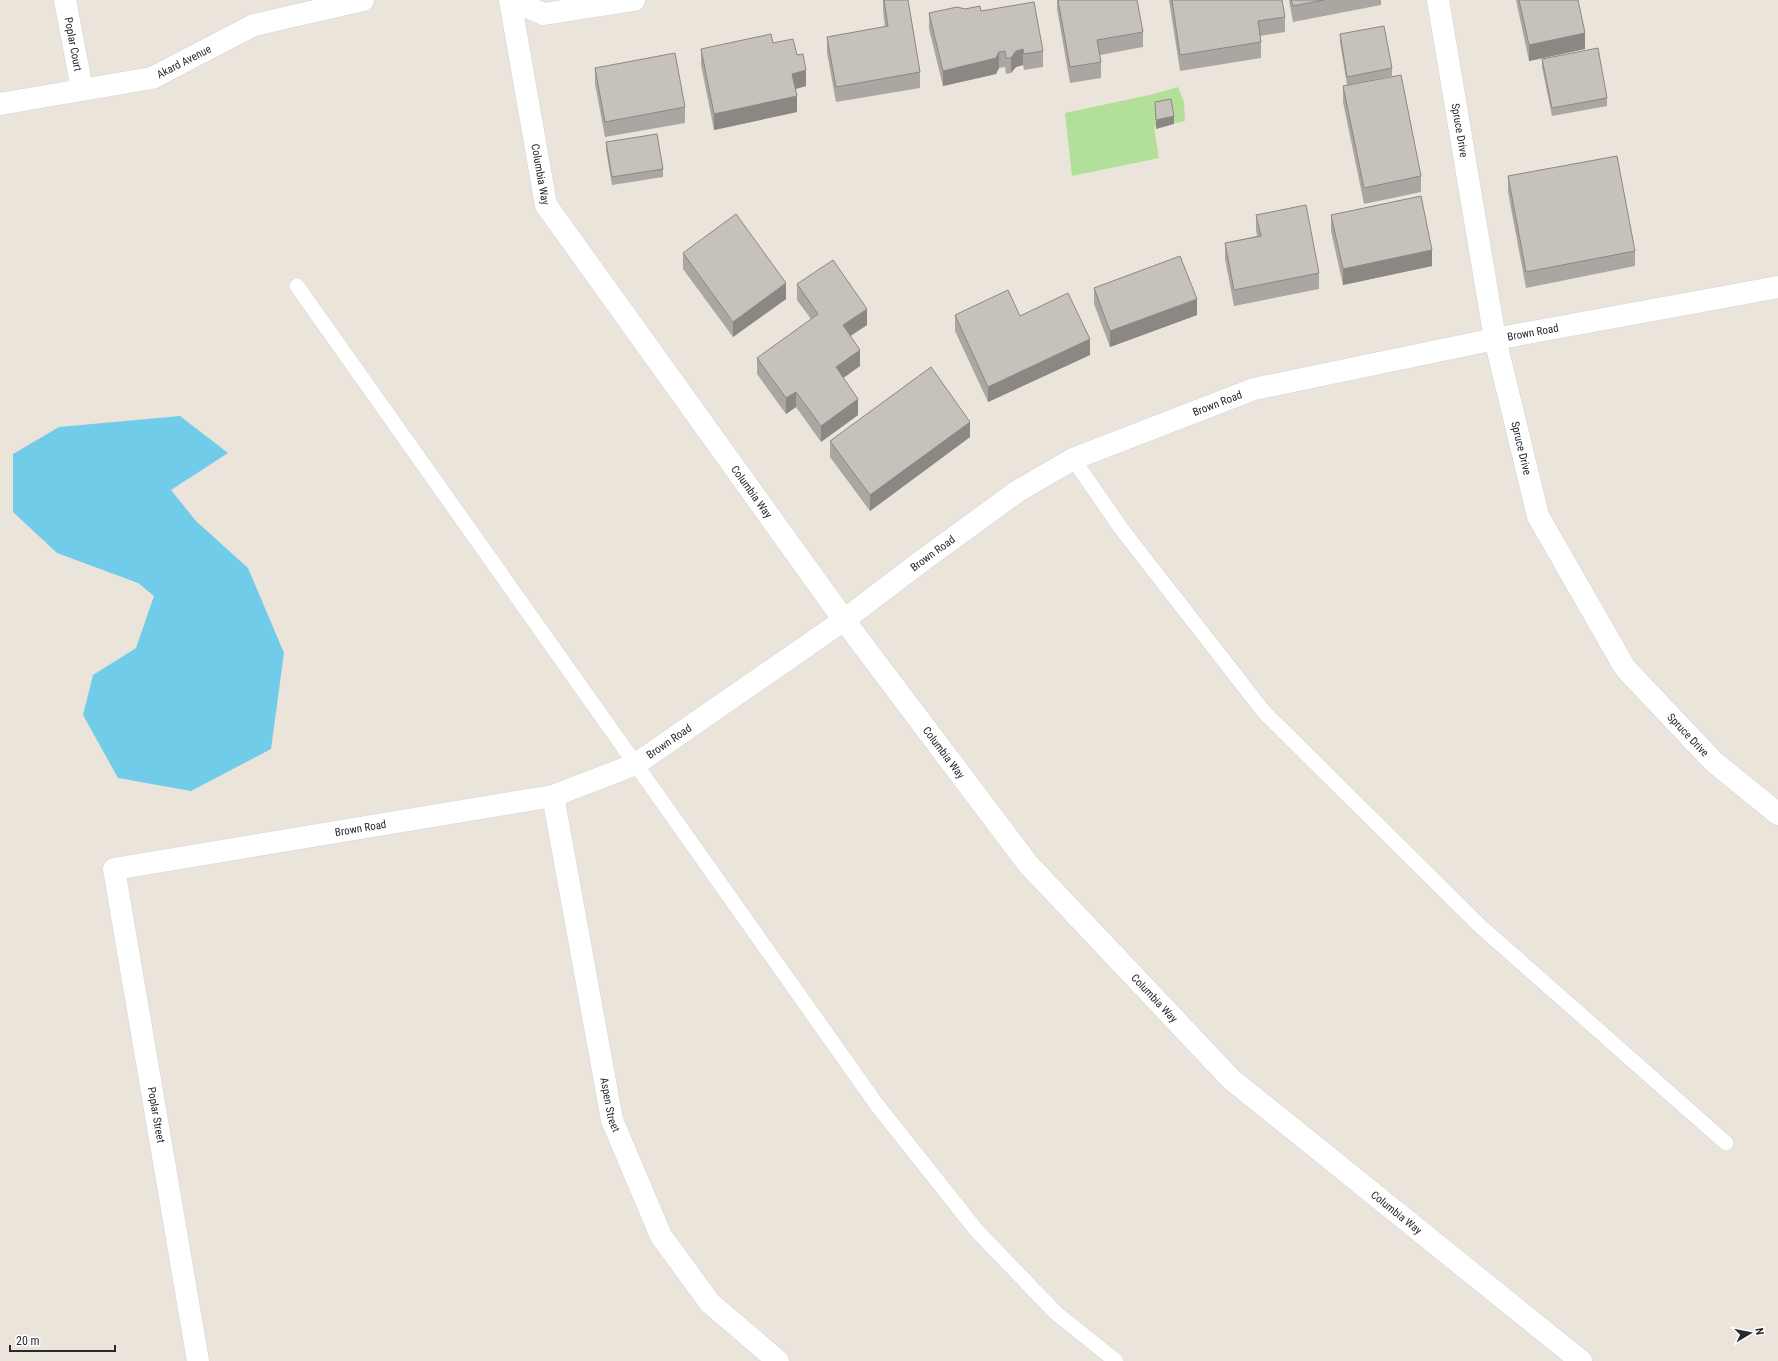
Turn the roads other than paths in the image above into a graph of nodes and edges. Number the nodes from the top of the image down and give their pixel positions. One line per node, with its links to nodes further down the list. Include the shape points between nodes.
1 (65, 0): 6 (street, Poplar Court)
2 (362, 0): 6 (street, Akard Avenue, via 254,25 152,78)
3 (510, 0): 4 (street, via 544,14); 12 (street, Columbia Way, via 546,205)
4 (634, 0)
5 (1438, 0): 10 (street, Spruce Drive)
6 (82, 89): 7 (street, Akard Avenue)
7 (0, 104)
8 (297, 286): 13 (lane)
9 (1778, 287): 10 (street, Brown Road)
10 (1495, 339): 11 (street, Brown Road, via 1254,389); 15 (street, Spruce Drive, via 1538,516 1625,668 1714,762)
11 (1073, 459): 12 (street, Brown Road, via 1018,491); 17 (lane, via 1123,531 1264,712 1480,926)
12 (844, 620): 13 (street, Brown Road); 21 (street, Columbia Way, via 1028,864 1232,1079)
13 (636, 764): 14 (street, Brown Road); 20 (lane, via 877,1105 978,1231 1056,1313)
14 (553, 796): 16 (street, Brown Road); 19 (street, Aspen Street, via 612,1120 661,1236 710,1303)
15 (1778, 814)
16 (114, 869): 18 (street, Poplar Street)
17 (1726, 1143)
18 (198, 1361)
19 (778, 1361)
20 (1116, 1361)
21 (1582, 1361)

